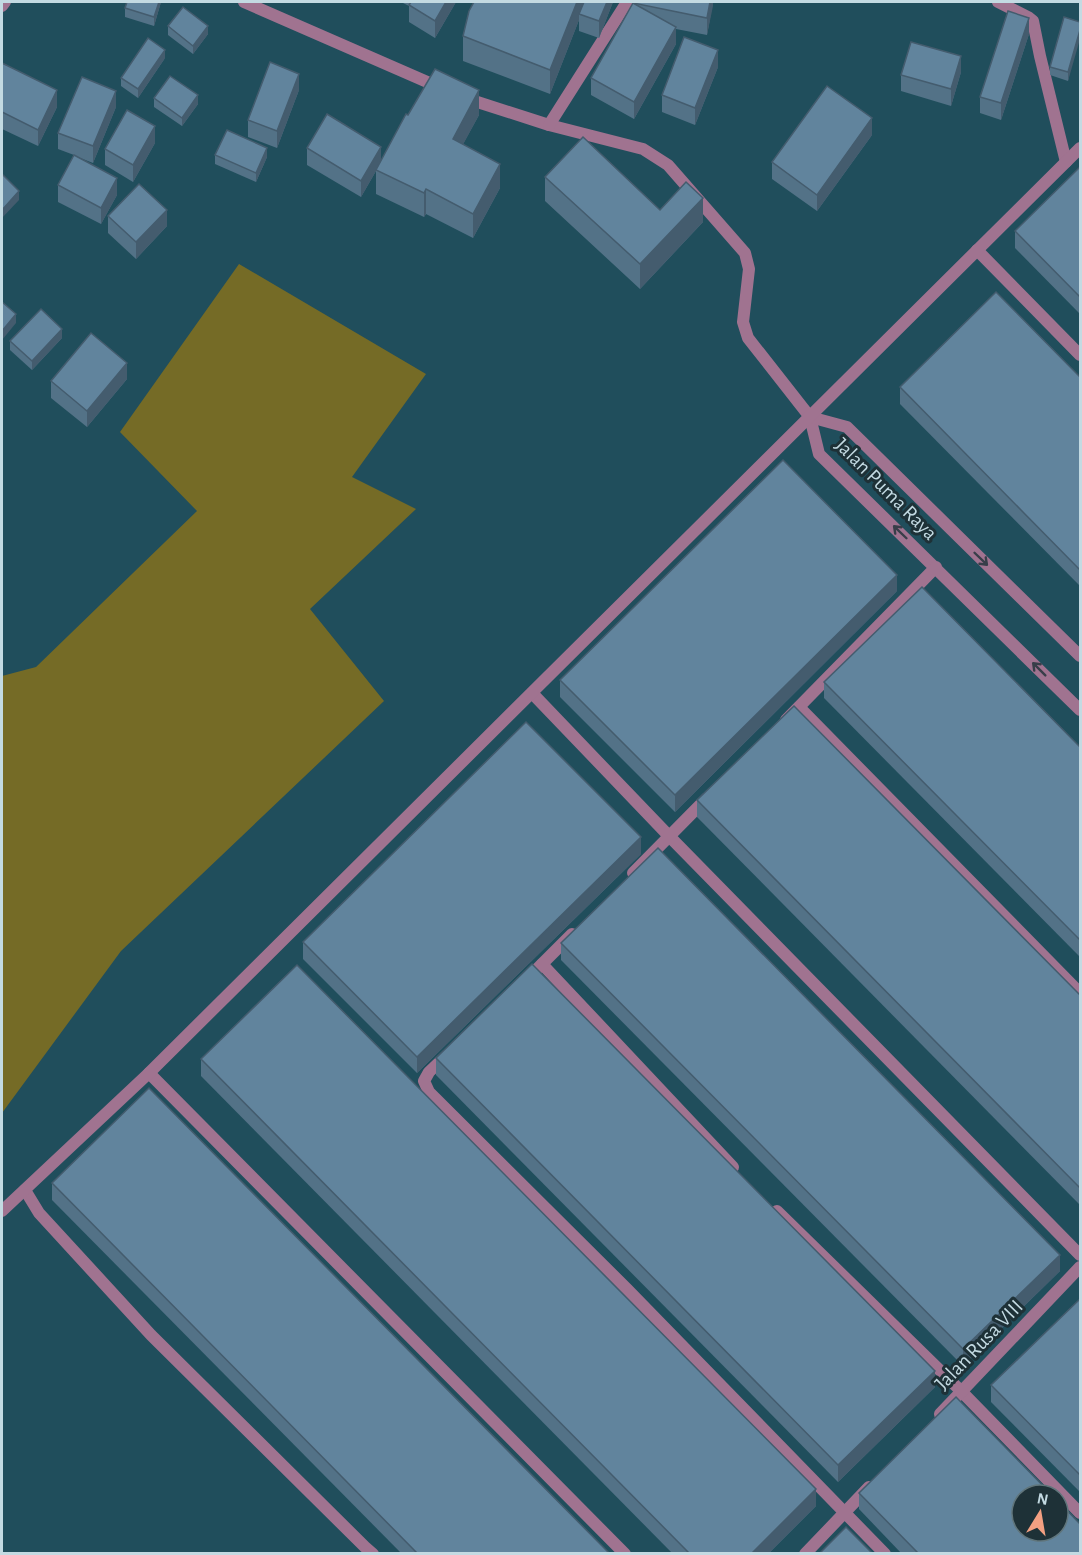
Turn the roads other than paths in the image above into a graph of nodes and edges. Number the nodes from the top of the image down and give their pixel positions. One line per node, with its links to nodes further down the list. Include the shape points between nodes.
1 (5, 2): 5 (street)
2 (244, 2): 6 (street, via 474,102)
3 (627, 2): 6 (street)
4 (998, 2): 8 (street, via 1033,21)
5 (2, 6)
6 (549, 125): 11 (street, via 643,149 668,165 745,253 749,268 743,322 748,338)
7 (1080, 148): 8 (street)
8 (1066, 162): 9 (street)
9 (977, 250): 10 (street); 11 (street)
10 (1080, 355)
11 (810, 417): 12 (street, Jalan Puma Raya, one-way to 11, via 819,454); 13 (street, Jalan Puma Raya, one-way to 13, via 847,428); 14 (street)
12 (936, 567): 15 (street); 16 (street, Jalan Puma Raya, one-way to 12)
13 (1080, 656)
14 (532, 693): 19 (street); 26 (street)
15 (799, 707): 17 (street); 24 (street)
16 (1080, 710)
17 (775, 731)
18 (718, 788): 19 (street)
19 (669, 836): 20 (street); 31 (street)
20 (622, 884)
21 (582, 924): 22 (street)
22 (542, 964): 23 (street); 27 (street)
23 (518, 987)
24 (1080, 993)
25 (453, 1049): 36 (street, via 429,1072 424,1081 429,1092)
26 (149, 1073): 28 (street); 39 (street)
27 (740, 1175)
28 (25, 1190): 30 (street); 38 (street, via 39,1213 151,1335)
29 (765, 1200): 33 (street)
30 (2, 1211)
31 (1080, 1256)
32 (1080, 1268): 33 (street, Jalan Rusa VIII)
33 (961, 1391): 34 (street, Jalan Rusa VIII); 37 (street)
34 (930, 1424)
35 (876, 1480): 36 (street)
36 (844, 1513): 40 (street); 41 (street)
37 (1080, 1513)
38 (373, 1554)
39 (625, 1554)
40 (805, 1554)
41 (885, 1554)

